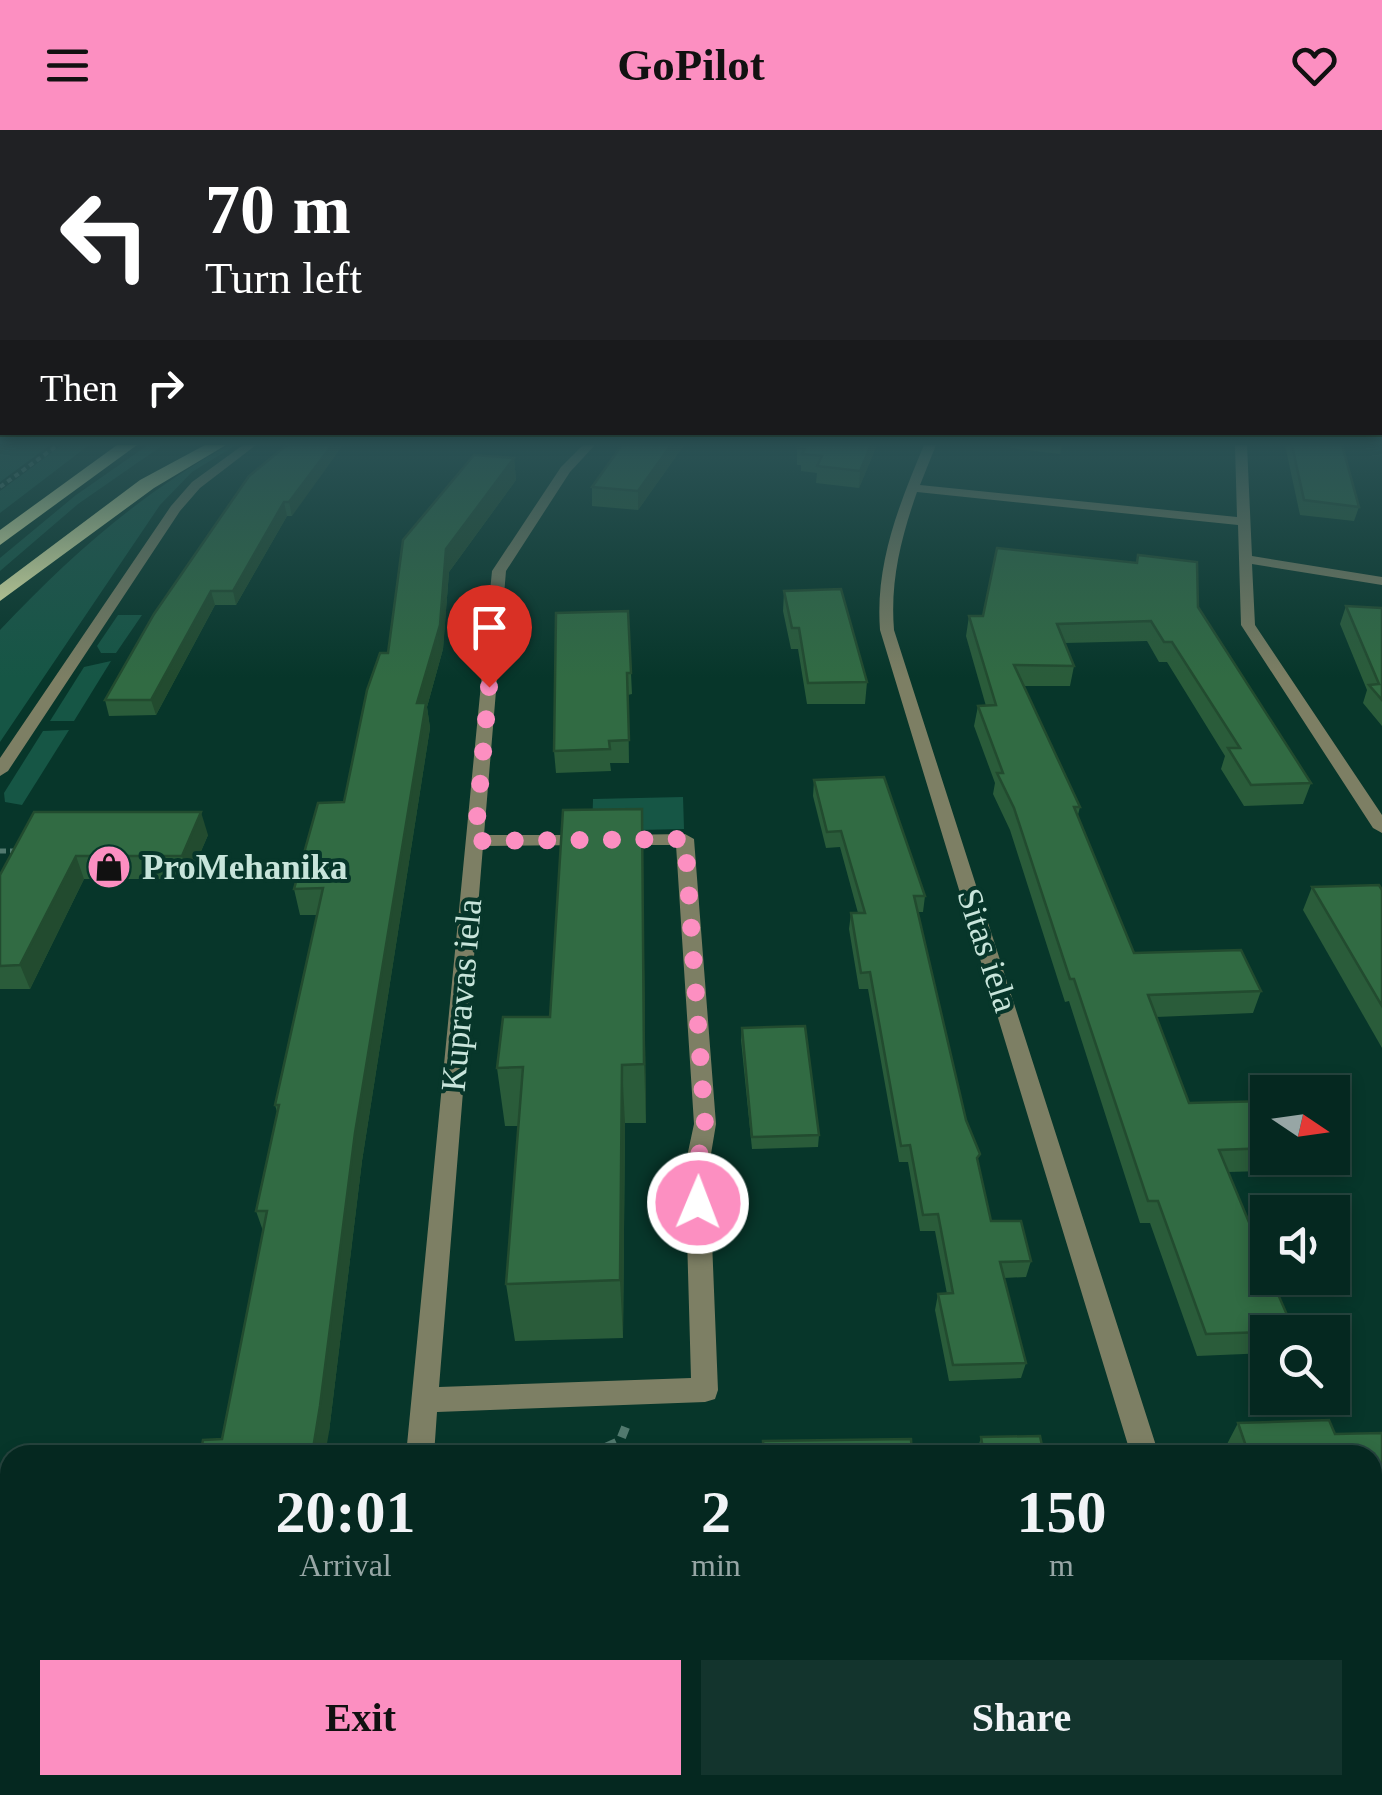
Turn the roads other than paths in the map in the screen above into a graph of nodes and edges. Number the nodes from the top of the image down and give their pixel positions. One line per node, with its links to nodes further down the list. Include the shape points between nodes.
1 (1244, 522): 7 (street)
2 (75, 523): 9 (highway)
3 (95, 523): 9 (highway)
4 (165, 523): 10 (street)
5 (531, 523): 12 (street, Kupravas iela, via 499,571)
6 (901, 523): 15 (street, Sitas iela, via 882,599 887,630)
7 (1246, 560): 8 (street); 11 (street, via 1254,641)
8 (1382, 581)
9 (0, 594)
10 (0, 771)
11 (1382, 828)
12 (475, 841): 13 (street, Kupravas iela); 13 (street, via 685,839 705,1124 697,1166 705,1390)
13 (424, 1400): 14 (street, Kupravas iela)
14 (421, 1445)
15 (1142, 1445)

